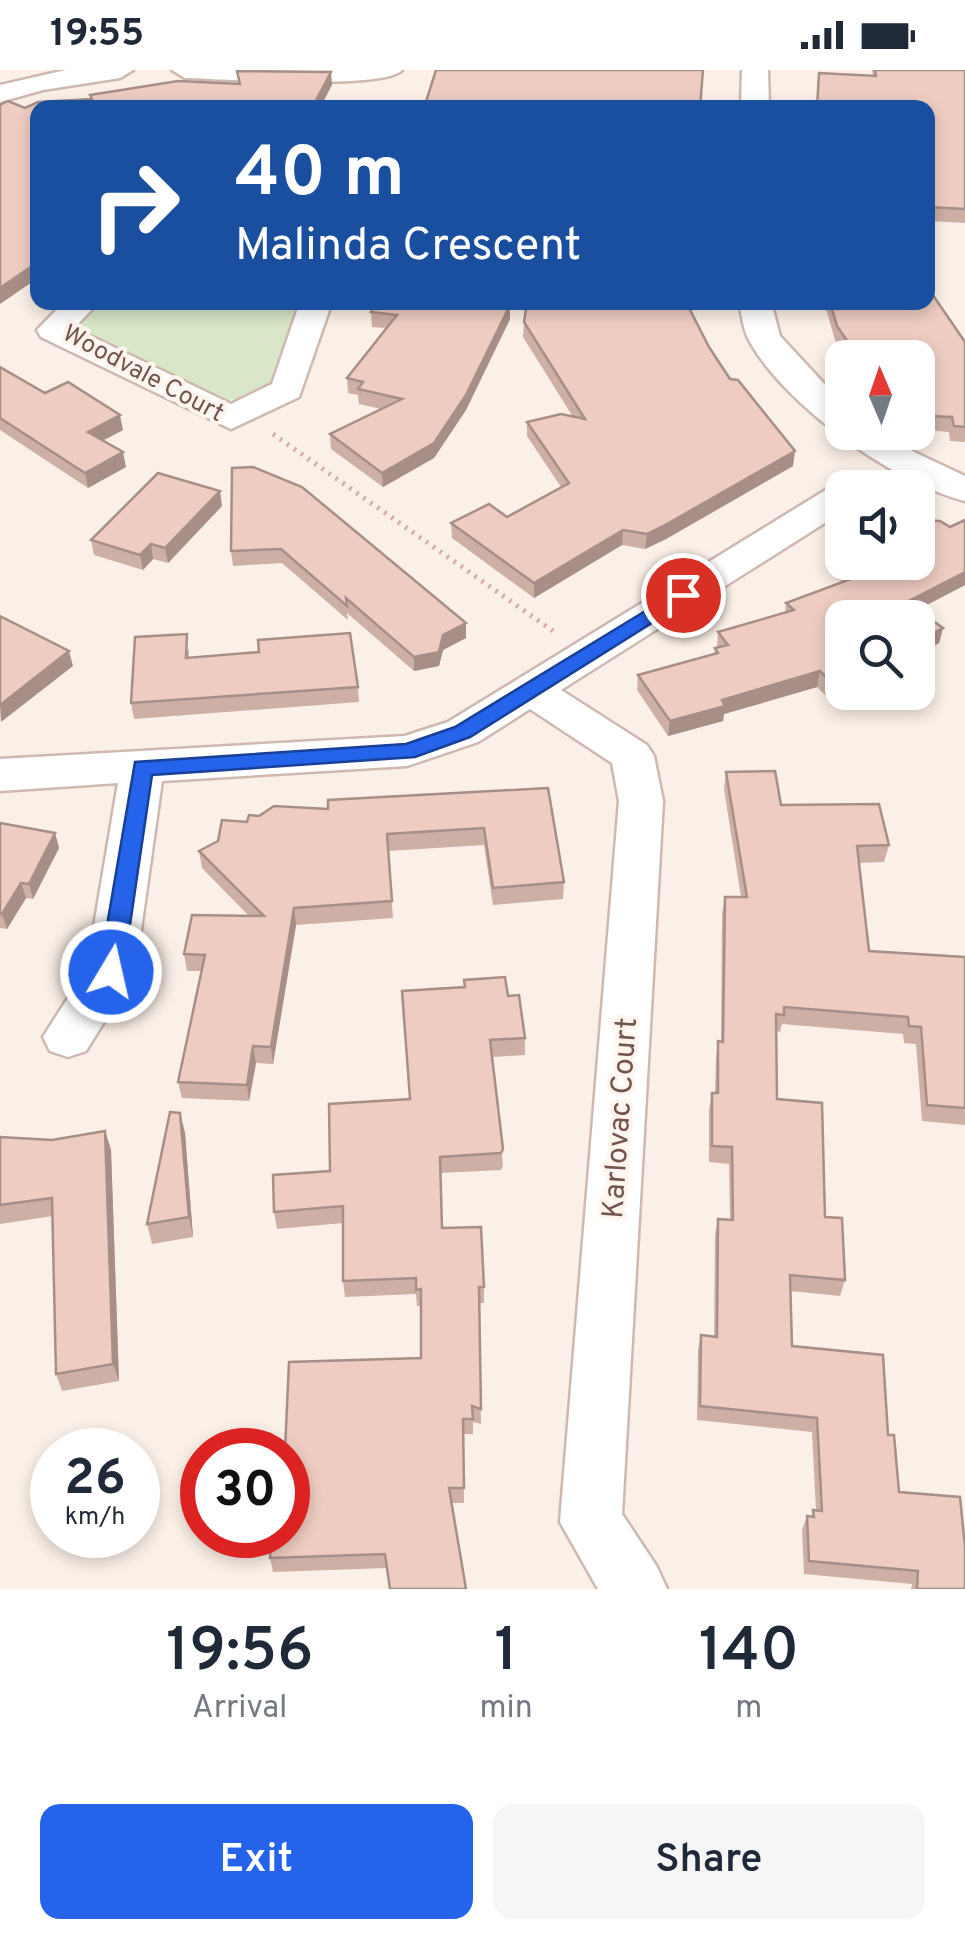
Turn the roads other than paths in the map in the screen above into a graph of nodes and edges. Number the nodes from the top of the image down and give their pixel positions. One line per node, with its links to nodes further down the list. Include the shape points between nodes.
1 (120, 70): 5 (street)
2 (185, 70): 4 (street)
3 (755, 70): 6 (street)
4 (387, 78)
5 (0, 94)
6 (755, 100)
7 (74, 310): 8 (street, Woodvale Court, via 53,330 231,418 286,390)
8 (313, 310)
9 (756, 310): 10 (street, via 764,338)
10 (825, 405)
11 (886, 450): 12 (street)
12 (901, 460): 13 (street); 14 (street)
13 (885, 470)
14 (965, 490)
15 (825, 507): 16 (street)
16 (531, 690): 17 (street, via 462,732 407,751); 20 (street, Karlovac Court, via 632,756 641,800 592,1522)
17 (142, 768): 18 (street); 19 (street, via 111,972)
18 (0, 775)
19 (68, 1037)
20 (635, 1589)

